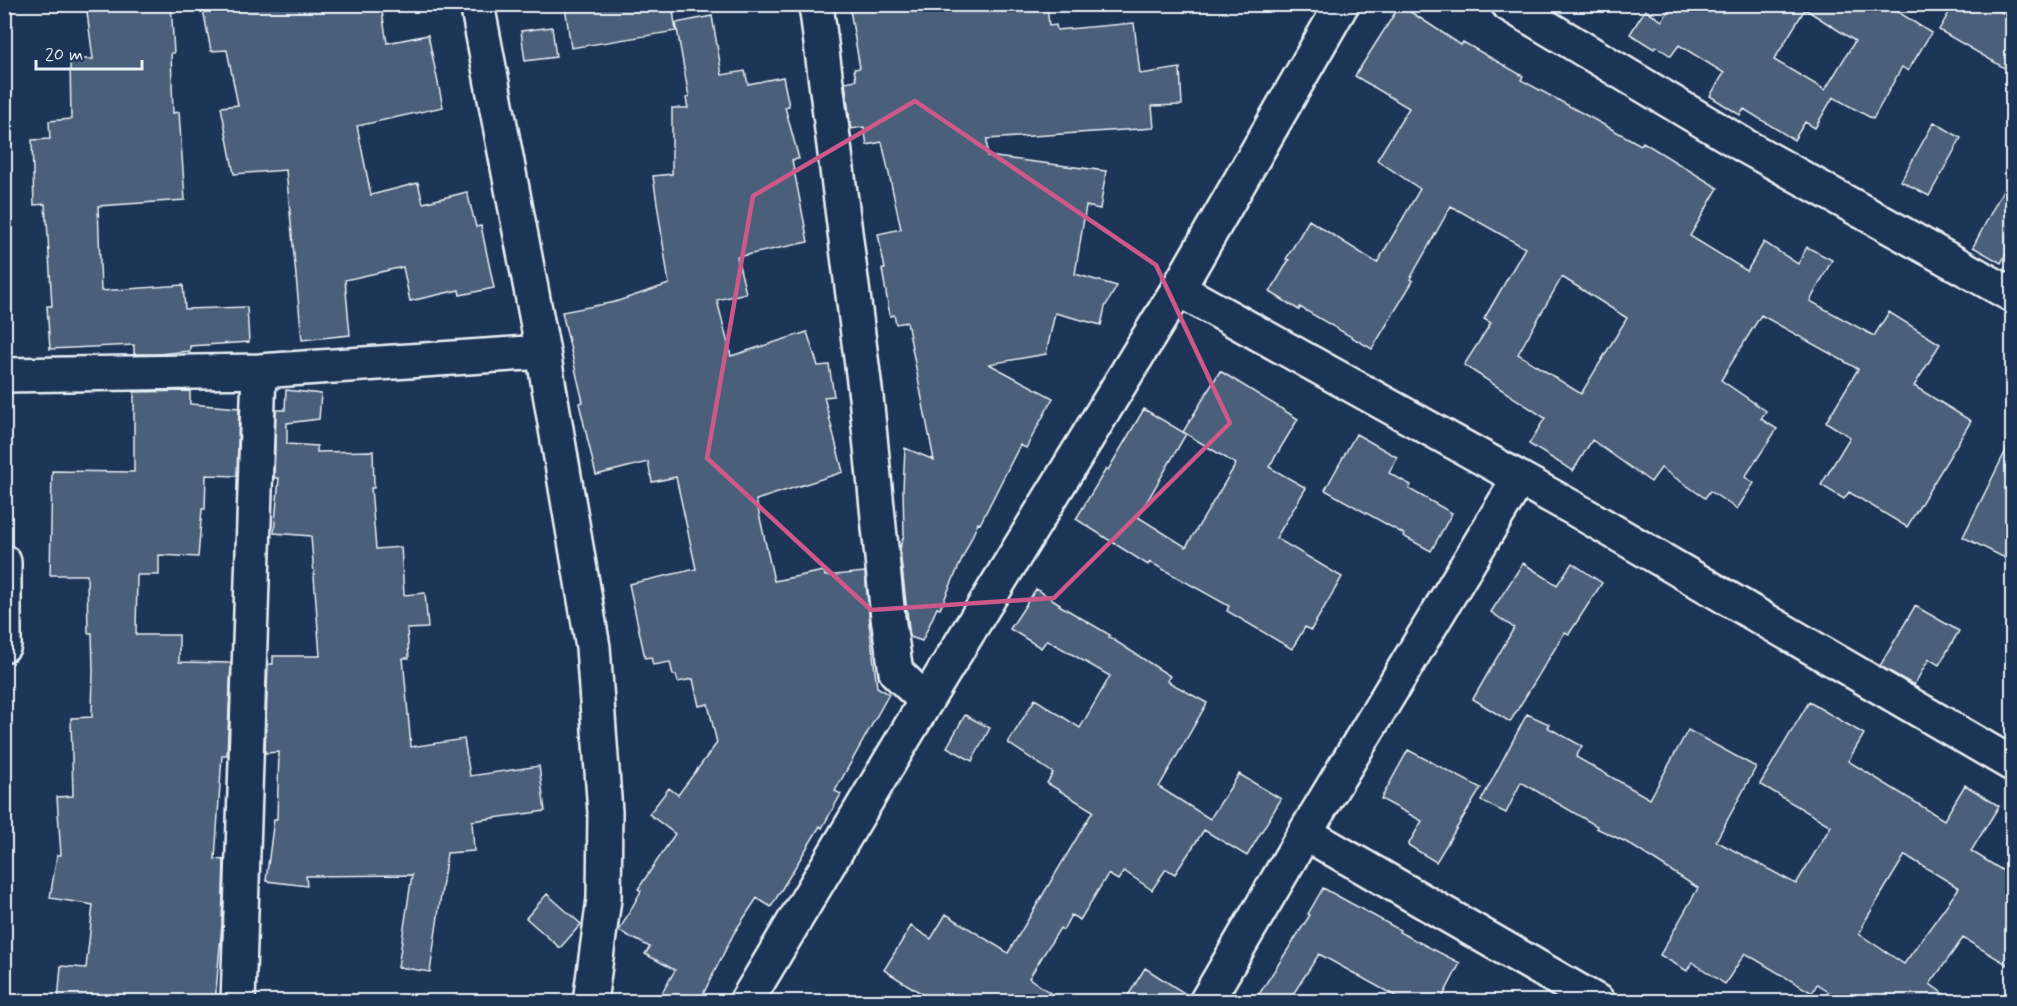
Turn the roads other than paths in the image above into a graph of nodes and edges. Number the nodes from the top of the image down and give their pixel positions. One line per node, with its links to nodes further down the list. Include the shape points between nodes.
1 (477, 4): 7 (street)
2 (816, 4): 13 (street, via 896,672)
3 (1342, 4): 5 (street)
4 (1508, 4): 6 (street, via 1745,146)
5 (1178, 289): 10 (street); 13 (street)
6 (2013, 296)
7 (543, 352): 8 (street); 17 (street, via 593,647 604,800 604,898)
8 (259, 371): 9 (street); 16 (street)
9 (4, 375)
10 (1519, 479): 14 (street); 15 (street)
11 (4, 562): 12 (street)
12 (4, 645)
13 (926, 701): 18 (street)
14 (2013, 764)
15 (1305, 833): 19 (street); 20 (street)
16 (238, 1002)
17 (590, 1002)
18 (746, 1002)
19 (1206, 1002)
20 (1598, 1002)

